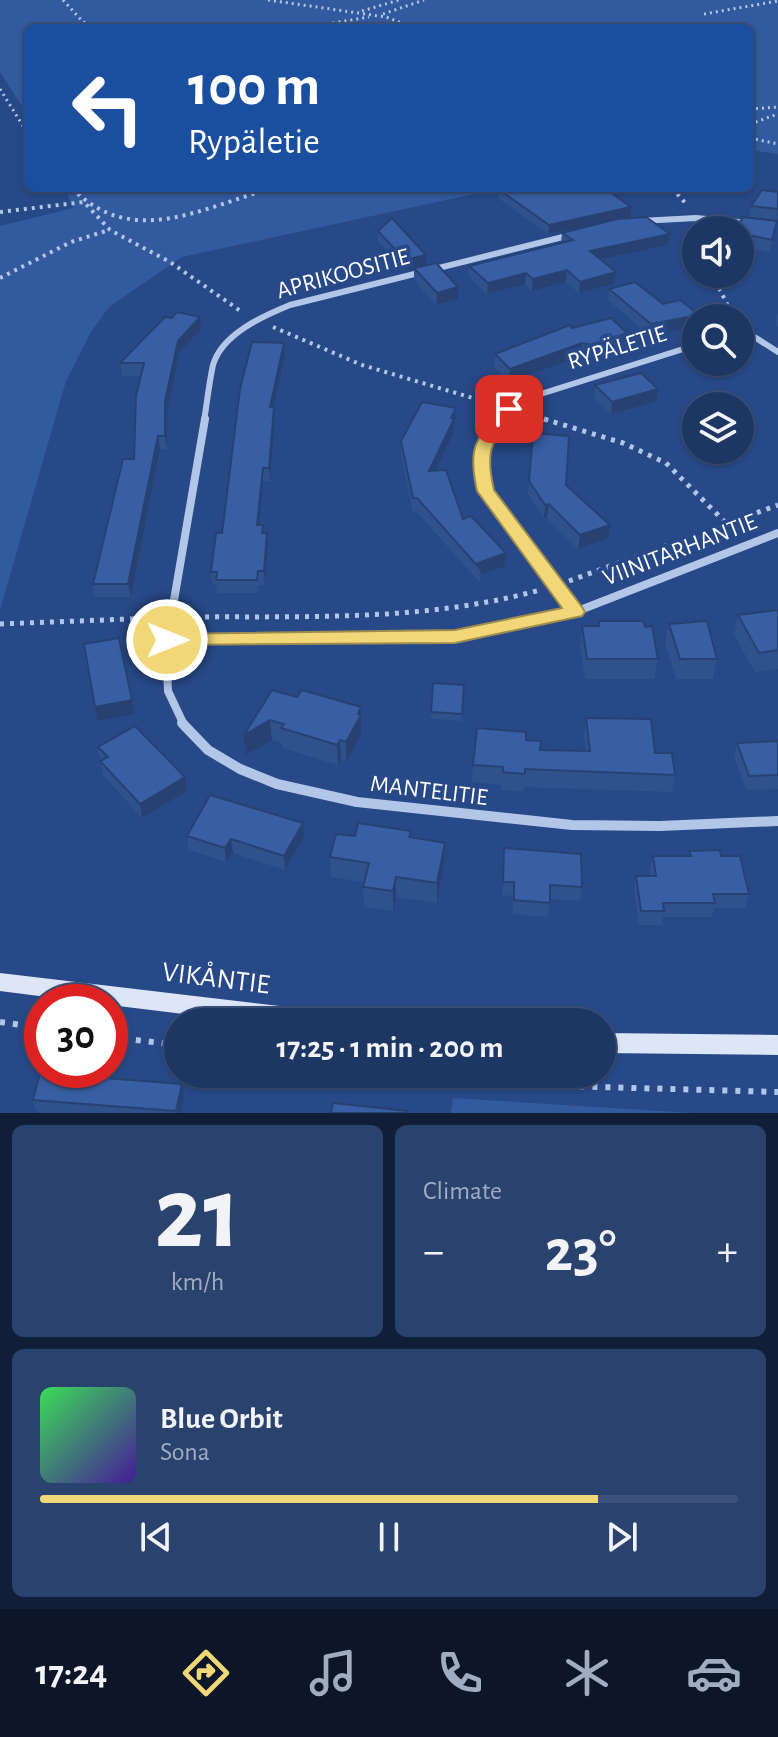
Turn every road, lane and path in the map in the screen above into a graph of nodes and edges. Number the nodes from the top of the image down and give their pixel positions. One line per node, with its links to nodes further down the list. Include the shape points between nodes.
1 (63, 0): 9 (path)
2 (268, 0): 6 (path)
3 (399, 0): 6 (path)
4 (424, 0): 8 (path)
5 (778, 1): 7 (path)
6 (346, 13): 8 (path)
7 (704, 14)
8 (380, 15): 10 (path); 11 (path)
9 (90, 24)
10 (327, 24)
11 (408, 24)
12 (0, 89): 17 (path)
13 (778, 107): 14 (path)
14 (754, 109)
15 (778, 114): 16 (path)
16 (754, 123)
17 (24, 128)
18 (754, 139): 19 (path)
19 (778, 144)
20 (75, 192): 22 (path)
21 (258, 192): 22 (path, via 133,222)
22 (84, 202): 23 (path); 26 (path)
23 (0, 212)
24 (627, 222): 25 (street, via 696,218)
25 (765, 225)
26 (110, 230): 28 (path, via 71,242); 29 (path, via 170,262)
27 (584, 231): 29 (street, APRIKOOSITIE, via 290,305)
28 (0, 278)
29 (255, 320): 37 (street, APRIKOOSITIE, via 229,338 214,362)
30 (754, 338): 32 (street)
31 (682, 349): 35 (street, RYPÄLETIE, via 528,398 509,409 483,442 486,491)
32 (778, 352)
33 (777, 507): 35 (path)
34 (778, 533): 36 (street, VIINITARHANTIE)
35 (558, 585): 36 (street, RYPÄLETIE); 37 (path, via 507,601 395,615)
36 (575, 612): 39 (street, VIINITARHANTIE, via 455,636)
37 (172, 618): 38 (path); 39 (street, APRIKOOSITIE)
38 (0, 624)
39 (167, 640): 40 (street, MANTELITIE, via 167,689 190,732 218,757 291,789 349,802 515,822 621,826)
40 (778, 821)
41 (0, 982): 42 (street, VIKÅNTIE)
42 (214, 1008)
43 (0, 1022): 44 (path)
44 (24, 1025)
45 (128, 1039): 46 (path)
46 (164, 1043)
47 (616, 1043): 48 (street)
48 (778, 1045)
49 (616, 1087): 50 (path)
50 (778, 1092)

